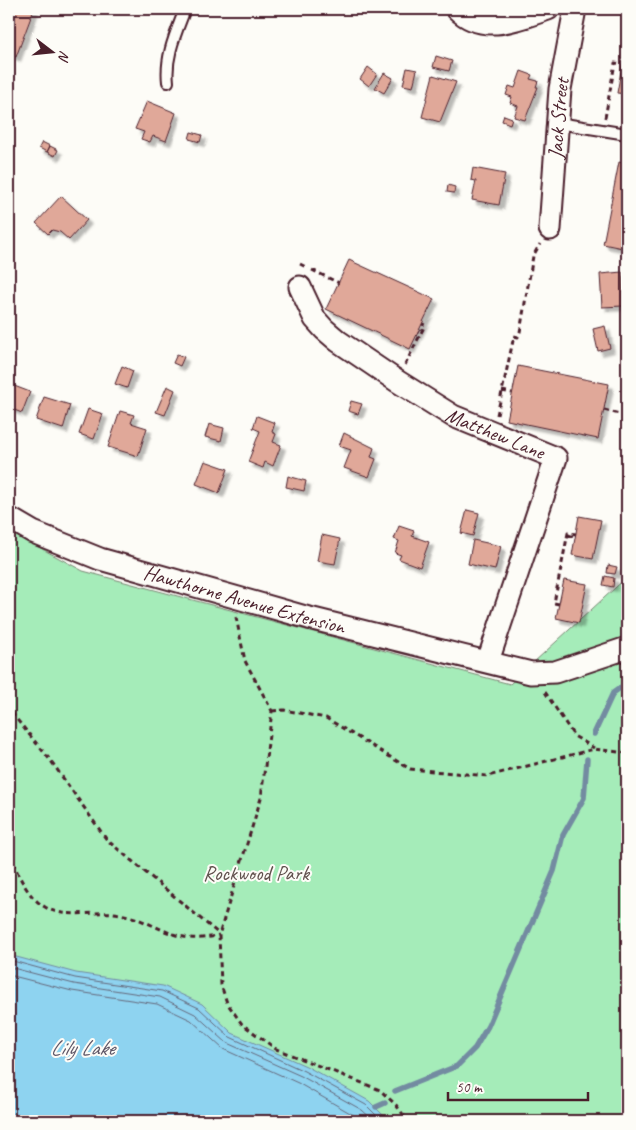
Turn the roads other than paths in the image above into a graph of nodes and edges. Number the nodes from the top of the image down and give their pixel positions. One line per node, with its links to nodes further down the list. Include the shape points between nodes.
1 (185, 9): 5 (lane, via 169,52)
2 (457, 9): 3 (street, via 478,22 497,24)
3 (548, 9)
4 (575, 9): 6 (street, Jack Street, via 560,89)
5 (168, 82)
6 (558, 124): 7 (lane); 8 (street, Jack Street)
7 (627, 134)
8 (550, 229)
9 (300, 287): 12 (street, Matthew Lane, via 315,319 324,329 397,381 440,409 556,458)
10 (9, 518): 12 (street, Hawthorne Avenue Extension, via 33,532 100,559 309,618)
11 (627, 648): 12 (street, Hawthorne Avenue Extension, via 555,672 531,673)
12 (488, 661)

